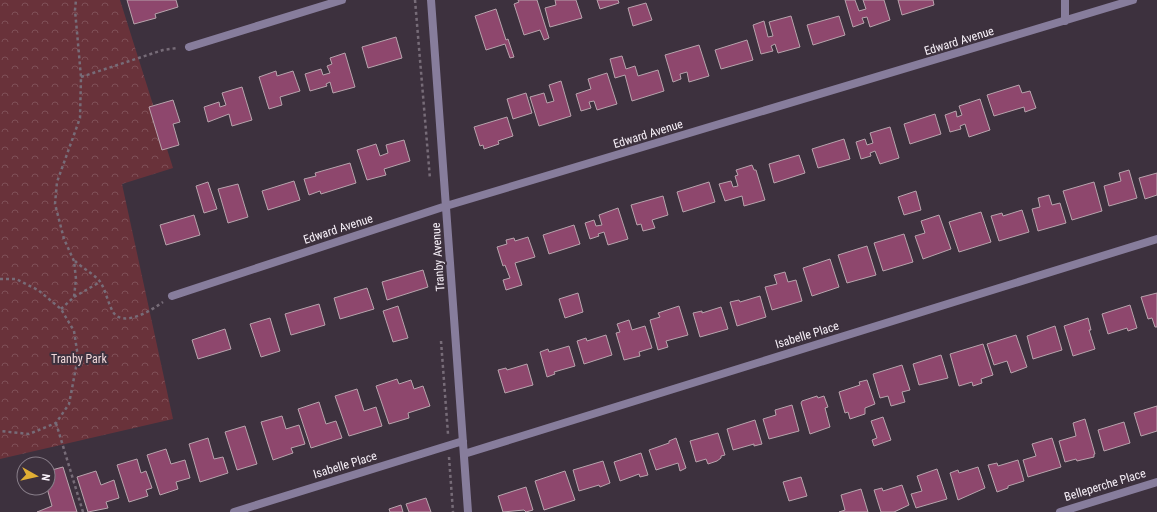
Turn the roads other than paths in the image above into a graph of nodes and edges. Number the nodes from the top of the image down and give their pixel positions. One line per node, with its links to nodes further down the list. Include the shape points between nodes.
1 (342, 0): 6 (street)
2 (431, 0): 7 (street, Tranby Avenue)
3 (1065, 0): 5 (street)
4 (1133, 0): 5 (street, Edward Avenue)
5 (1065, 21): 7 (street, Edward Avenue)
6 (189, 47)
7 (446, 206): 9 (street, Edward Avenue); 10 (street, Tranby Avenue)
8 (1157, 239): 11 (street, Isabelle Place)
9 (172, 296)
10 (464, 441): 11 (street, Tranby Avenue); 13 (street, Isabelle Place)
11 (464, 454): 14 (street, Tranby Avenue)
12 (1157, 482): 15 (street, Belleperche Place)
13 (234, 512)
14 (468, 512)
15 (1060, 512)

